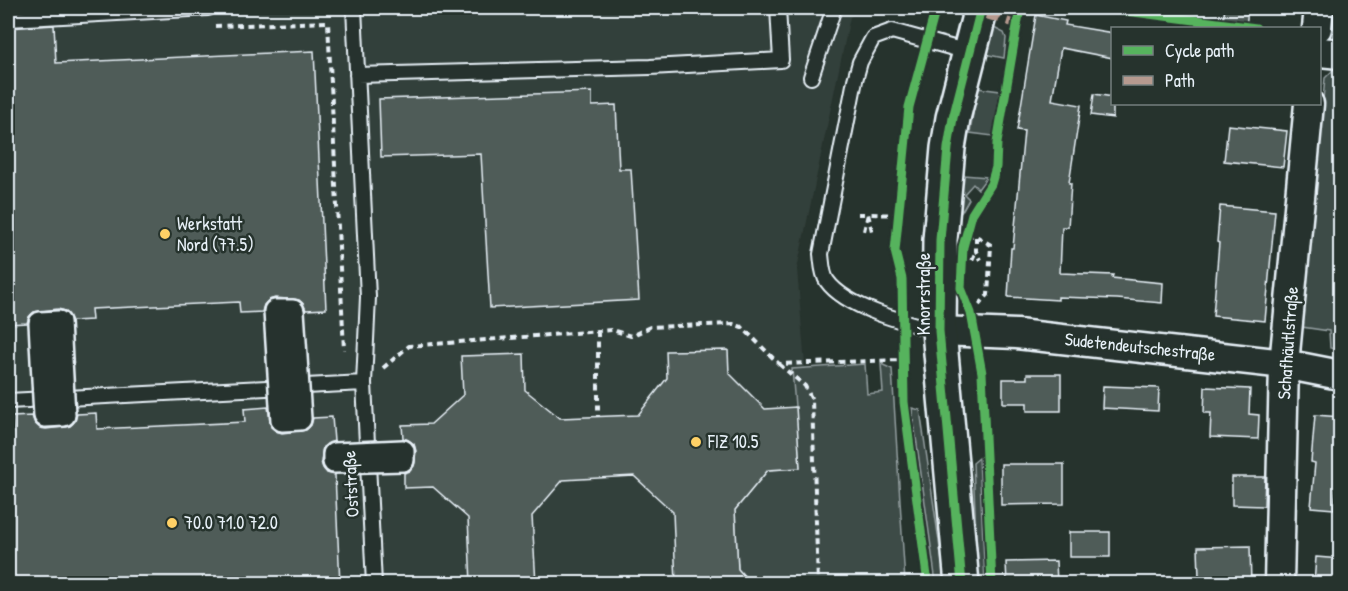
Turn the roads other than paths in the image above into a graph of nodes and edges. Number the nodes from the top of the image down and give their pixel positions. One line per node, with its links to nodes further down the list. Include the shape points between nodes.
1 (208, 8): 7 (lane)
2 (354, 8): 12 (lane, Oststraße)
3 (778, 8): 12 (lane, via 781,60)
4 (834, 8): 13 (lane)
5 (981, 8): 9 (street, Knorrstraße)
6 (1319, 8): 8 (street)
7 (8, 19)
8 (1317, 27)
9 (969, 52): 15 (street, Knorrstraße, via 948,148 940,240); 15 (lane, via 892,31 873,38 855,80 820,254 825,279 842,296 903,322)
10 (1321, 52): 11 (street)
11 (1341, 54)
12 (357, 75): 18 (lane, Oststraße, via 368,297)
13 (811, 77)
14 (1309, 105): 16 (street, Schafhäutlstraße)
15 (939, 331): 16 (street, Sudetendeutschestraße, via 1017,334); 21 (street, Knorrstraße)
16 (1284, 364): 17 (street, Sudetendeutschestraße); 22 (street, Schafhäutlstraße)
17 (1341, 375)
18 (364, 383): 19 (lane); 20 (lane, Oststraße)
19 (8, 400)
20 (374, 584)
21 (962, 584)
22 (1279, 584)

